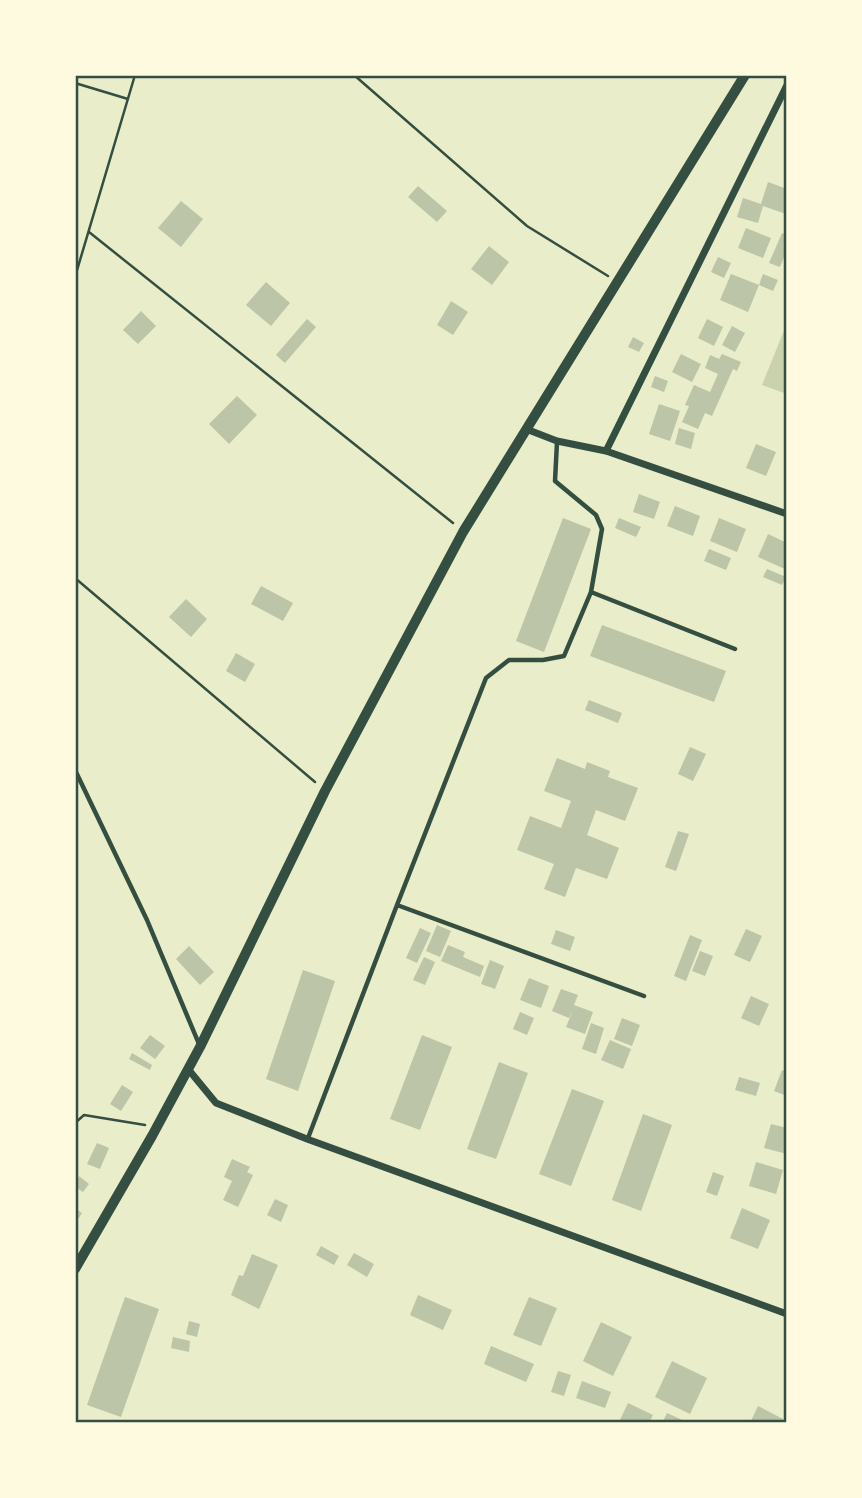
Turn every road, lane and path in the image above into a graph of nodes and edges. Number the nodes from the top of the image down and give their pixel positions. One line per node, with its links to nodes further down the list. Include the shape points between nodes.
1 (135, 75): 6 (path)
2 (354, 75): 9 (path, via 527,226)
3 (745, 75): 9 (street)
4 (75, 83): 6 (path)
5 (787, 85): 12 (street)
6 (128, 99): 7 (path)
7 (89, 232): 8 (path); 14 (path)
8 (75, 277)
9 (617, 281): 10 (street)
10 (526, 429): 11 (street); 14 (street)
11 (557, 441): 12 (street); 16 (lane, via 555,481 596,515 602,529)
12 (606, 451): 13 (street)
13 (787, 514)
14 (463, 532): 19 (street)
15 (75, 578): 19 (path)
16 (591, 592): 17 (lane); 20 (lane, via 565,656 509,660 486,678)
17 (735, 649)
18 (75, 770): 22 (lane, via 147,920)
19 (325, 790): 22 (street)
20 (397, 905): 21 (lane); 26 (lane)
21 (644, 996)
22 (200, 1047): 23 (street)
23 (188, 1069): 25 (street); 26 (street, via 216,1103)
24 (75, 1123): 25 (path, via 84,1115)
25 (157, 1127): 27 (street)
26 (307, 1139): 28 (street)
27 (75, 1269)
28 (786, 1312)

